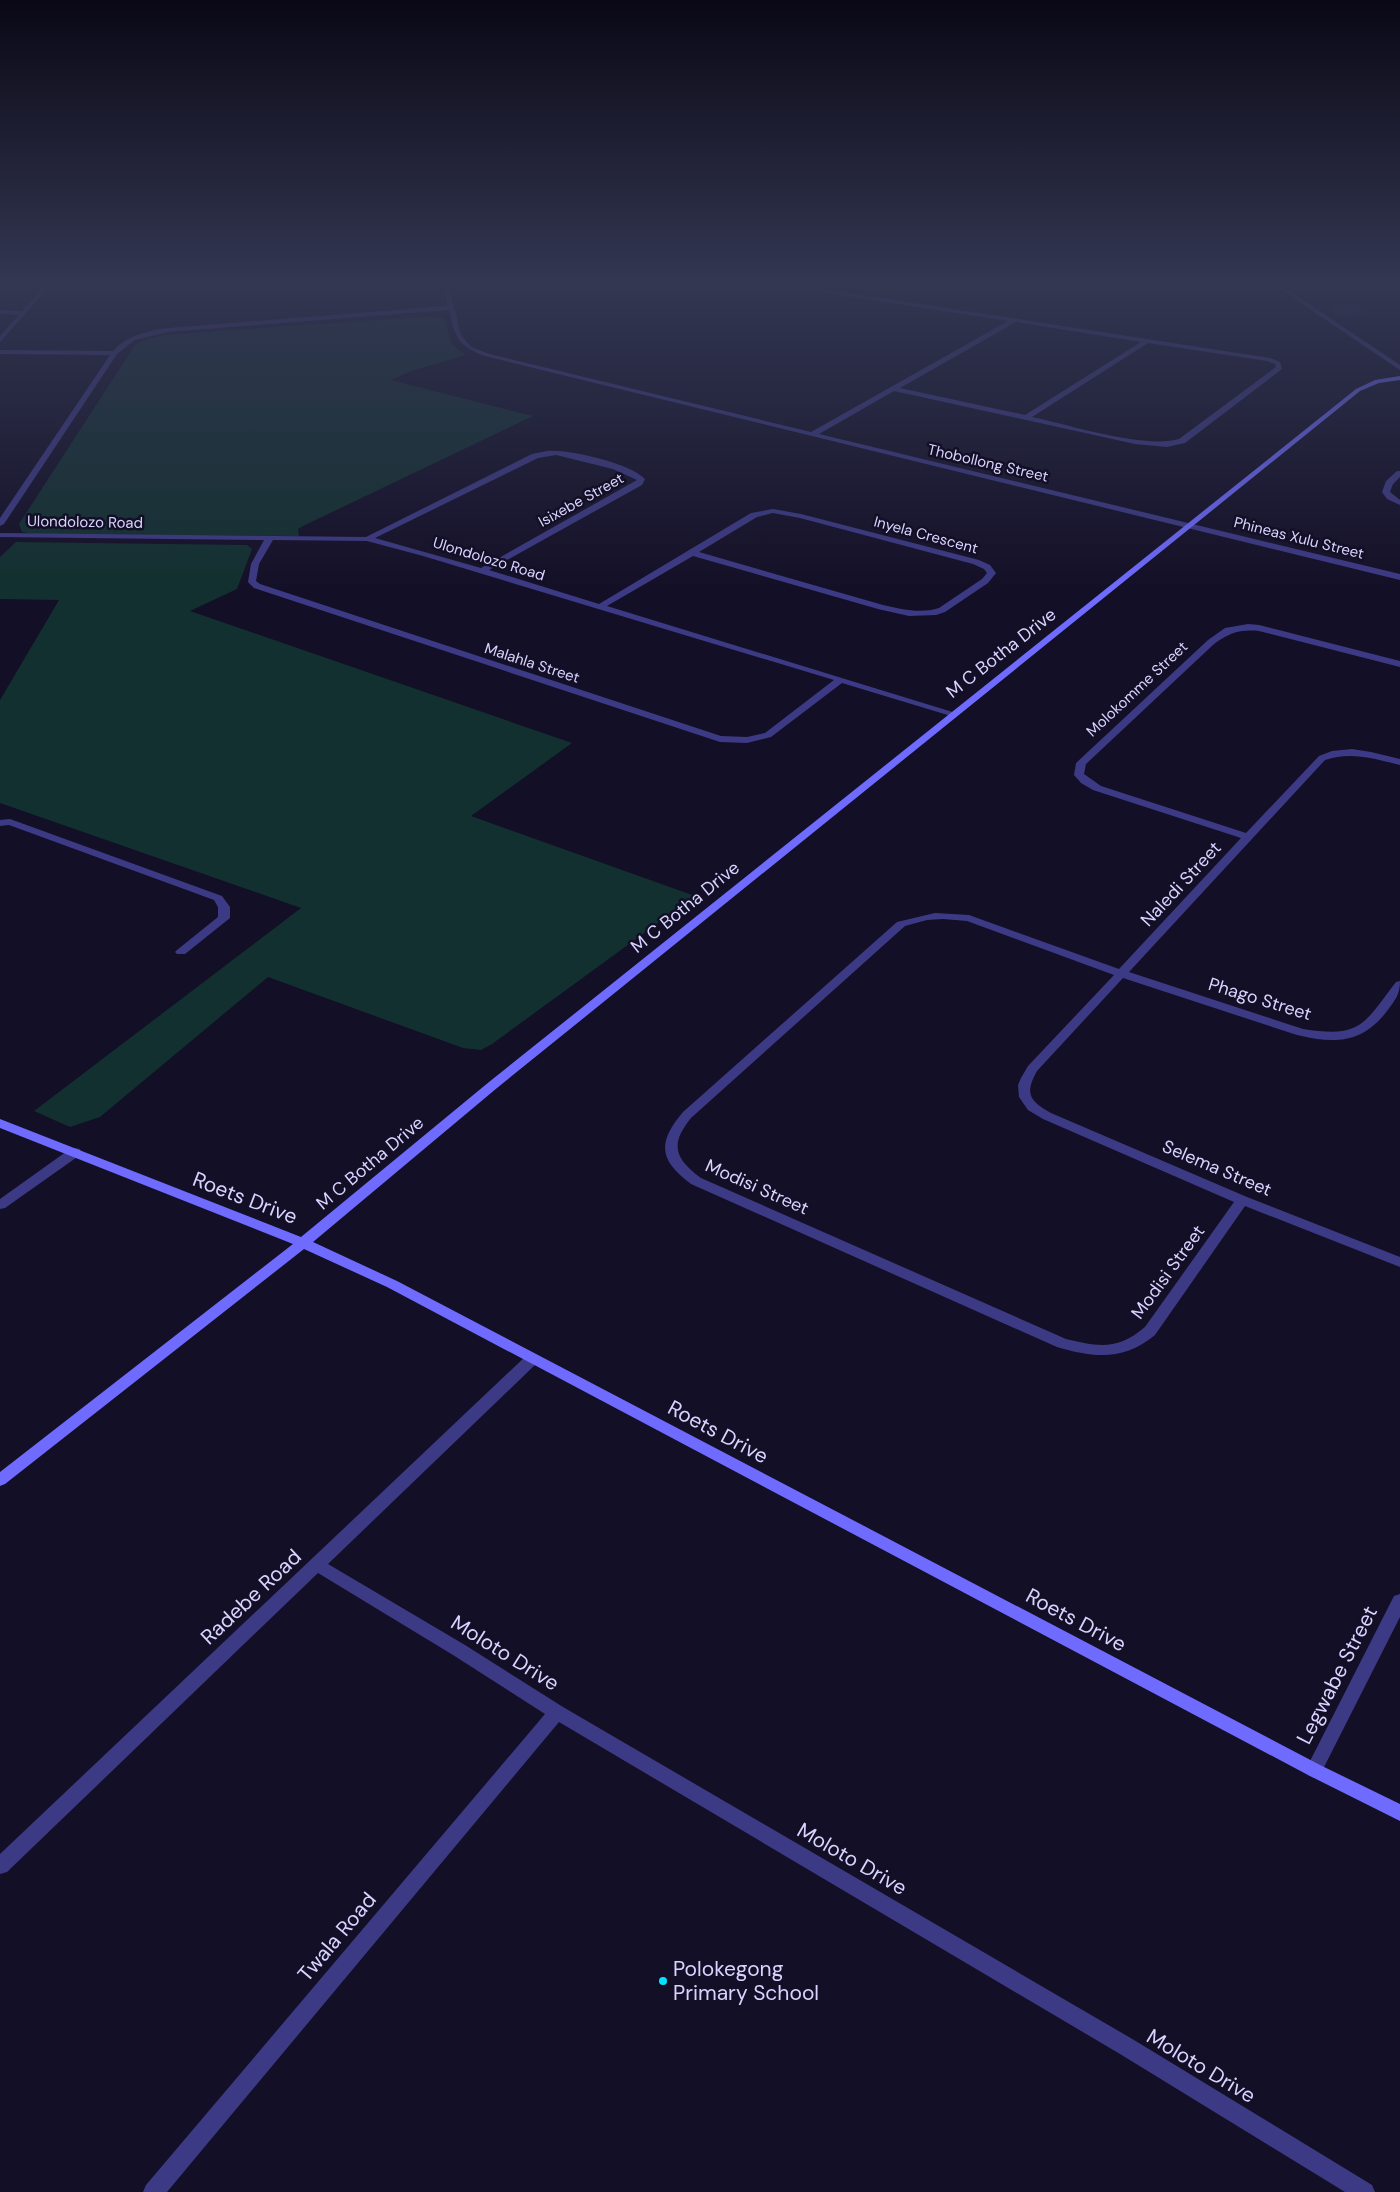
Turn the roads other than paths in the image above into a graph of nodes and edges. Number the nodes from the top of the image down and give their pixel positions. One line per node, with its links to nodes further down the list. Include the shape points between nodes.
1 (94, 385): 12 (street)
2 (610, 385): 9 (street, Thobollong Street)
3 (901, 385): 7 (street)
4 (1077, 385): 8 (street)
5 (1258, 385): 8 (street, via 1175,444 1135,442)
6 (1368, 385): 13 (street, M C Botha Drive, via 1358,390)
7 (895, 389): 8 (street); 9 (street)
8 (1027, 417)
9 (811, 435): 13 (street, Thobollong Street)
10 (1400, 473): 11 (street, via 1389,483 1386,492)
11 (1400, 503)
12 (0, 524)
13 (1192, 526): 19 (street, Phineas Xulu Street); 23 (street, M C Botha Drive)
14 (0, 535): 15 (street, Ulondolozo Road)
15 (270, 538): 16 (street, Ulondolozo Road); 22 (street, Malahla Street, via 251,576 257,586 720,739 747,740 768,735)
16 (368, 539): 18 (street, Ulondolozo Road); 18 (street, Isixebe Street, via 535,456 567,454 629,471 640,479 630,488)
17 (692, 553): 17 (street, Inyela Crescent, via 754,515 782,512 976,562 992,573 942,610 909,613); 20 (street, Inyela Crescent)
18 (481, 571): 20 (street, Ulondolozo Road)
19 (1400, 577)
20 (599, 607): 22 (street, Ulondolozo Road)
21 (1400, 664): 26 (street, Molokomme Street, via 1271,630 1248,627 1228,630 1211,642 1081,763 1079,775 1097,788)
22 (840, 680): 23 (street, Ulondolozo Road)
23 (954, 714): 35 (street, M C Botha Drive, via 493,1085)
24 (1400, 762): 26 (street, Naledi Street, via 1352,752 1322,758)
25 (0, 822): 27 (street, via 10,822 218,898 224,907 224,918)
26 (1248, 838): 28 (street, Naledi Street)
27 (181, 952)
28 (1120, 973): 29 (street, Phago Street, via 1301,1032 1338,1036 1366,1027); 30 (street, Naledi Street, via 1032,1069 1023,1089); 33 (street, Modisi Street, via 970,918 938,915 901,924 688,1115 673,1134 671,1155 678,1167 696,1181 1062,1343 1094,1349 1119,1349 1135,1343 1150,1331)
29 (1400, 984)
30 (1025, 1099): 33 (street, Selema Street, via 1032,1108 1047,1116)
31 (0, 1123): 32 (street, Roets Drive)
32 (75, 1152): 34 (street); 35 (street, Roets Drive)
33 (1242, 1200): 36 (street, Selema Street)
34 (0, 1205)
35 (303, 1243): 37 (street, Roets Drive, via 392,1284); 38 (street, M C Botha Drive)
36 (1400, 1262)
37 (532, 1359): 39 (street, Radebe Road); 42 (street, Roets Drive)
38 (0, 1480)
39 (317, 1565): 41 (street, Moloto Drive); 44 (street, Radebe Road)
40 (1400, 1601): 42 (street, Legwabe Street)
41 (557, 1712): 45 (street, Twala Road); 46 (street, Moloto Drive, via 1127,2047)
42 (1314, 1770): 43 (street, Roets Drive)
43 (1400, 1813)
44 (0, 1866)
45 (153, 2192)
46 (1365, 2192)

